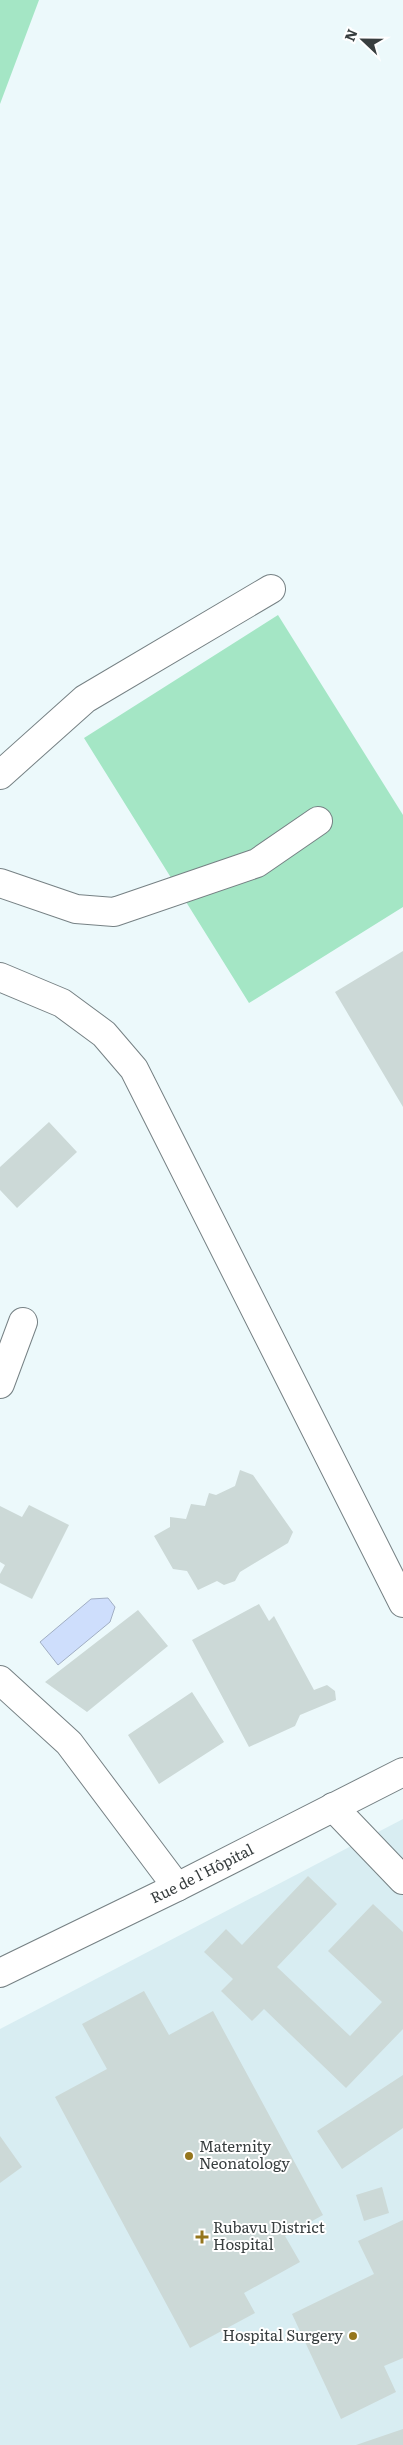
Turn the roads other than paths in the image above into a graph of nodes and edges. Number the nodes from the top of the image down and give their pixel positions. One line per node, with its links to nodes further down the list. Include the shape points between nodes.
1 (271, 589): 2 (street, via 85,699)
2 (0, 775)
3 (318, 821): 4 (street, via 258,863 114,912 76,909)
4 (0, 883)
5 (0, 977): 8 (street, via 62,1003 104,1034 134,1069)
6 (23, 1322): 7 (street)
7 (0, 1384)
8 (403, 1603)
9 (0, 1680): 13 (street, via 69,1743)
10 (403, 1772): 11 (street, Rue de l'Hôpital)
11 (334, 1808): 12 (street); 13 (street, Rue de l'Hôpital)
12 (403, 1880)
13 (176, 1887): 14 (street, Rue de l'Hôpital)
14 (0, 1973)

